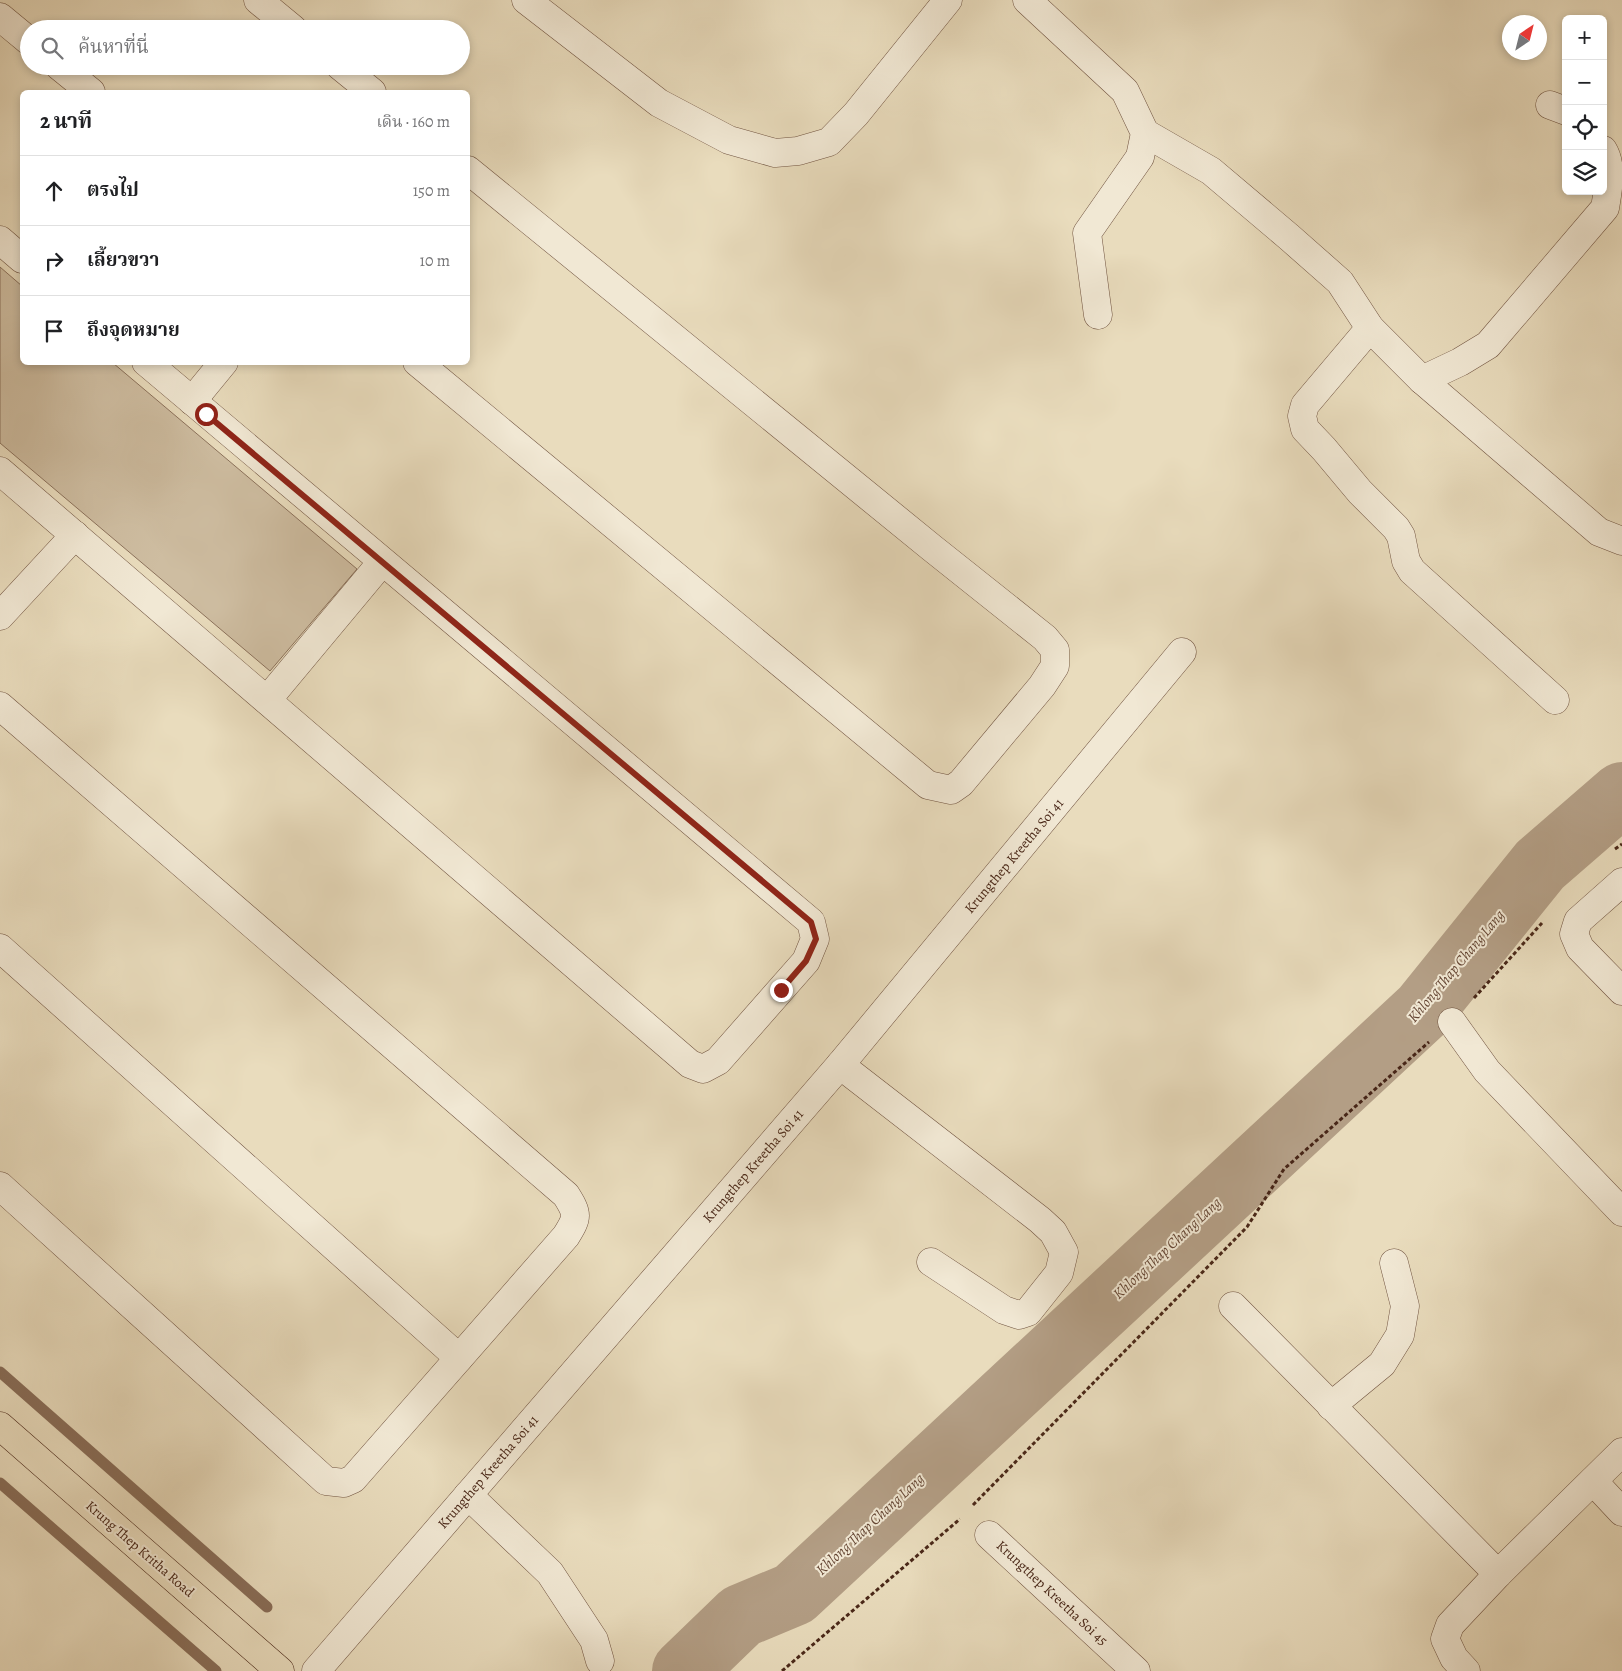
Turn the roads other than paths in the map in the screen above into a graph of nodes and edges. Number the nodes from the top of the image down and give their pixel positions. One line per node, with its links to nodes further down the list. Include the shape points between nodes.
1 (258, 0): 6 (street)
2 (526, 0): 3 (street, via 658,103 729,140 775,153 798,151 830,142)
3 (948, 0)
4 (1027, 0): 12 (street, via 1124,91)
5 (0, 17): 7 (street)
6 (282, 20)
7 (20, 34)
8 (70, 75): 10 (street)
9 (351, 75): 11 (street)
10 (89, 90)
11 (370, 90)
12 (1145, 133): 17 (street, via 1140,157 1087,233); 18 (street, via 1211,171 1289,237 1340,282)
13 (1607, 166): 22 (street, via 1609,185 1605,208 1488,345)
14 (470, 172): 21 (street, via 1046,638 1055,650 1055,666 961,783 951,790 928,785)
15 (0, 240): 16 (street)
16 (20, 256)
17 (1098, 315)
18 (1370, 328): 22 (street); 31 (street, via 1305,405 1302,416 1305,429 1396,528 1412,571)
19 (150, 365): 23 (street)
20 (222, 365): 23 (street)
21 (421, 365)
22 (1422, 380): 26 (street, via 1598,532)
23 (192, 401): 27 (street)
24 (0, 471): 25 (street)
25 (75, 535): 28 (street); 30 (street)
26 (1622, 541)
27 (382, 562): 30 (street); 30 (street, via 811,922 816,939 806,961 718,1062 703,1069 690,1064)
28 (0, 616)
29 (1182, 652): 37 (street, Krungthep Kreetha Soi 41)
30 (267, 700)
31 (1555, 700)
32 (0, 706): 43 (street, via 566,1195 575,1208 575,1222 566,1236)
33 (1622, 882): 35 (street, via 1578,921 1574,934 1580,948)
34 (0, 948): 43 (street)
35 (1622, 991)
36 (1452, 1022): 39 (street, via 1487,1071)
37 (840, 1065): 40 (street, via 1040,1220 1053,1232 1064,1252 1059,1273 1028,1312 1019,1315 1004,1310); 48 (street, Krungthep Kreetha Soi 41)
38 (0, 1186): 43 (street, via 326,1482 344,1483 353,1479)
39 (1622, 1212)
40 (931, 1262)
41 (1394, 1263): 44 (street, via 1405,1306 1400,1335 1382,1364)
42 (1233, 1306): 44 (street)
43 (459, 1358)
44 (1331, 1406): 51 (street)
45 (0, 1426): 53 (main road, Krung Thep Kritha Road)
46 (1622, 1452): 47 (street)
47 (1593, 1481): 49 (street); 51 (street)
48 (468, 1495): 52 (street, via 550,1573 594,1640); 54 (street, Krungthep Kreetha Soi 41)
49 (1622, 1512)
50 (990, 1535): 55 (street, Krungthep Kreetha Soi 45)
51 (1498, 1574): 56 (street, via 1450,1625 1445,1639 1454,1658)
52 (600, 1661)
53 (280, 1671)
54 (316, 1671)
55 (1136, 1671)
56 (1466, 1671)

